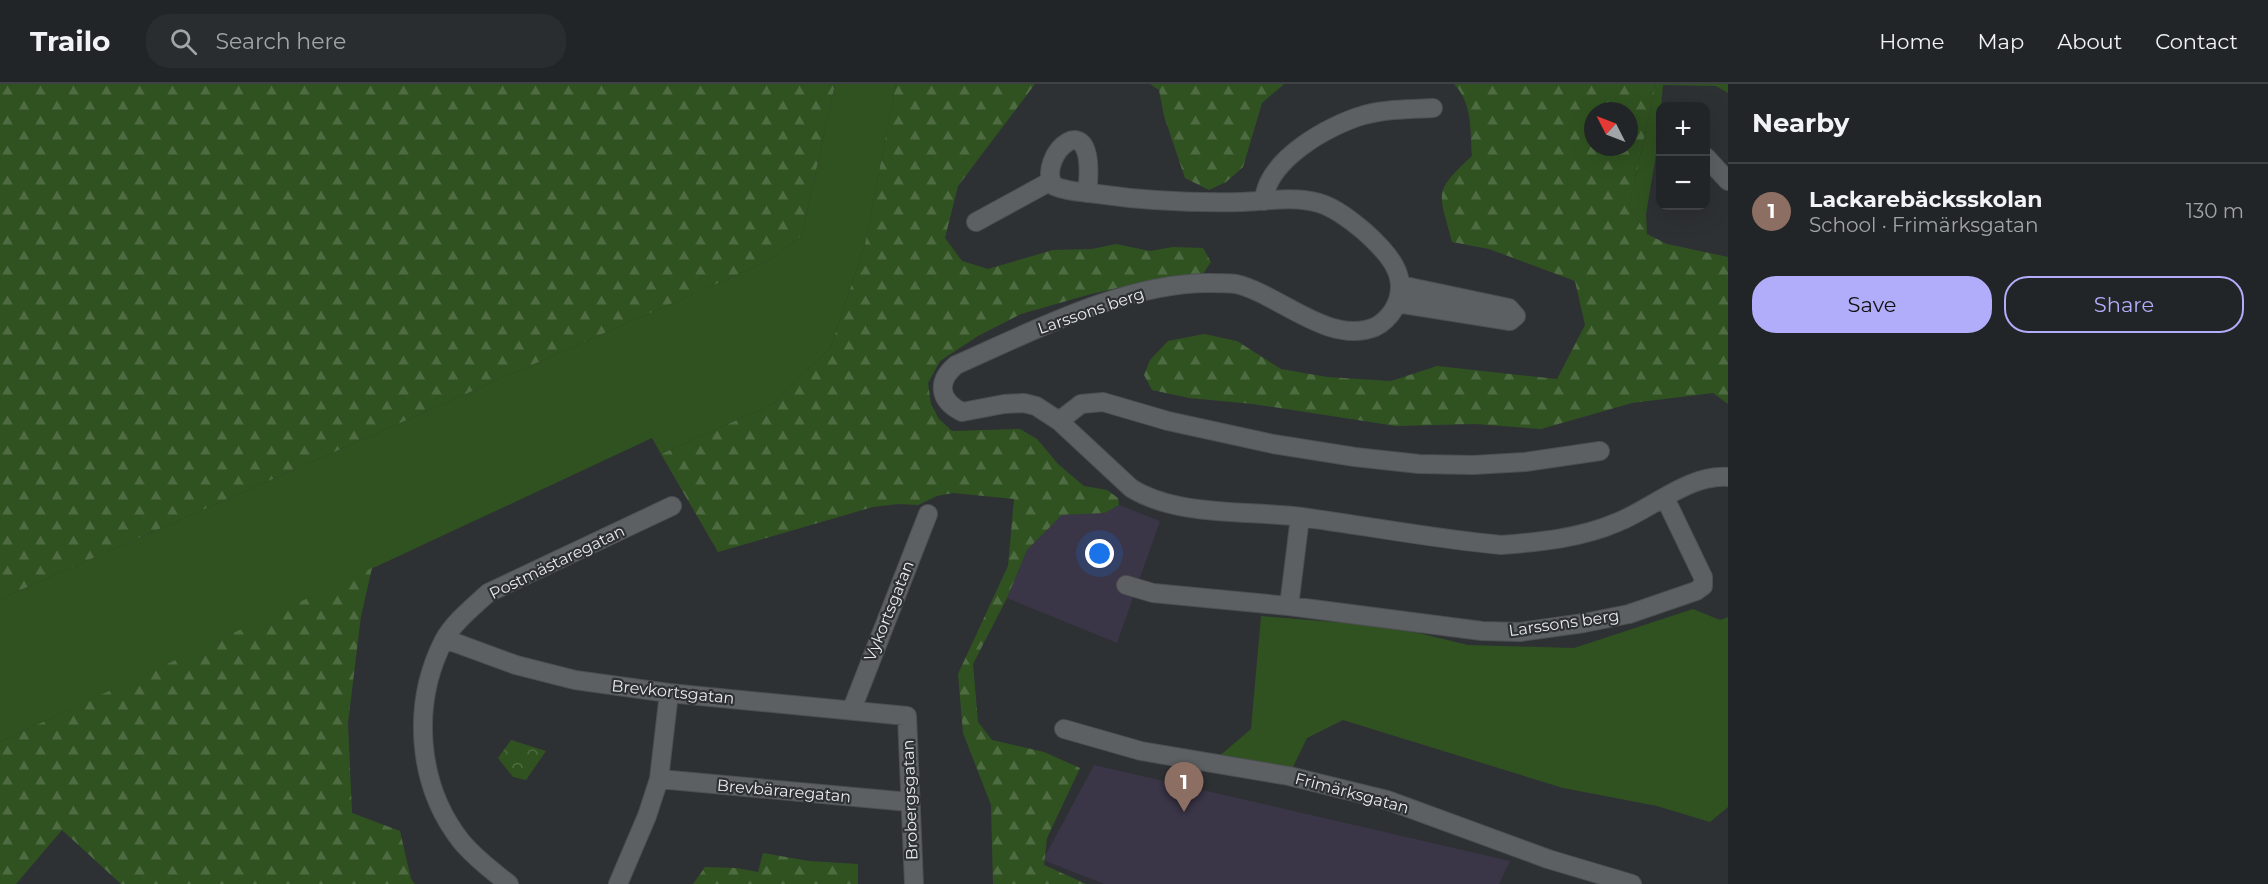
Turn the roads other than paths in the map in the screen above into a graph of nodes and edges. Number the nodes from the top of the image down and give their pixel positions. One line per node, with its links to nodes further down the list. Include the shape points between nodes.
1 (1434, 108): 6 (street, via 1379,112 1326,131 1277,168 1264,188)
2 (1710, 161): 4 (street)
3 (1051, 181): 5 (street, via 1058,188); 5 (street, via 1050,171 1059,150 1071,140 1077,141 1090,158); 7 (street)
4 (1728, 181)
5 (1087, 193): 6 (street, via 1155,202)
6 (1264, 201): 8 (street, via 1303,201 1336,211 1384,252 1397,270)
7 (976, 222)
8 (1400, 285): 9 (street, Larssons berg); 9 (street, via 1509,308 1516,316 1510,321)
9 (1396, 303): 10 (street, Larssons berg, via 1378,326 1348,332 1235,284 1190,283 1064,317 956,364 941,385 948,404 962,412 1024,403)
10 (1059, 422): 11 (street, via 1081,404 1103,402 1168,421 1355,458 1473,465); 16 (street, Larssons berg, via 1143,496 1171,505)
11 (1600, 452)
12 (1728, 477): 13 (street, Larssons berg, via 1690,485)
13 (1665, 498): 16 (street, Larssons berg, via 1591,532 1501,545); 18 (street, Larssons berg, via 1703,577 1703,586 1629,614 1520,632 1482,632)
14 (672, 506): 19 (street, Postmästaregatan, via 488,593)
15 (928, 514): 21 (street, Vykortsgatan)
16 (1300, 517): 18 (street)
17 (1126, 585): 18 (street, Larssons berg, via 1153,593)
18 (1289, 606)
19 (445, 639): 20 (street, Brevkortsgatan, via 516,665 575,680); 26 (street, Postmästaregatan, via 431,672 424,704 425,760 441,811 451,826 486,866)
20 (669, 693): 21 (street, Brevkortsgatan); 24 (street)
21 (852, 709): 22 (street, Brevkortsgatan)
22 (907, 716): 25 (street, Brobergsgatan)
23 (1064, 729): 29 (street, Frimärksgatan, via 1141,751 1289,776 1365,794 1548,859)
24 (659, 779): 25 (street, Brevbäraregatan); 27 (street)
25 (909, 802): 28 (street, Brobergsgatan)
26 (509, 884)
27 (618, 884)
28 (914, 884)
29 (1632, 884)

